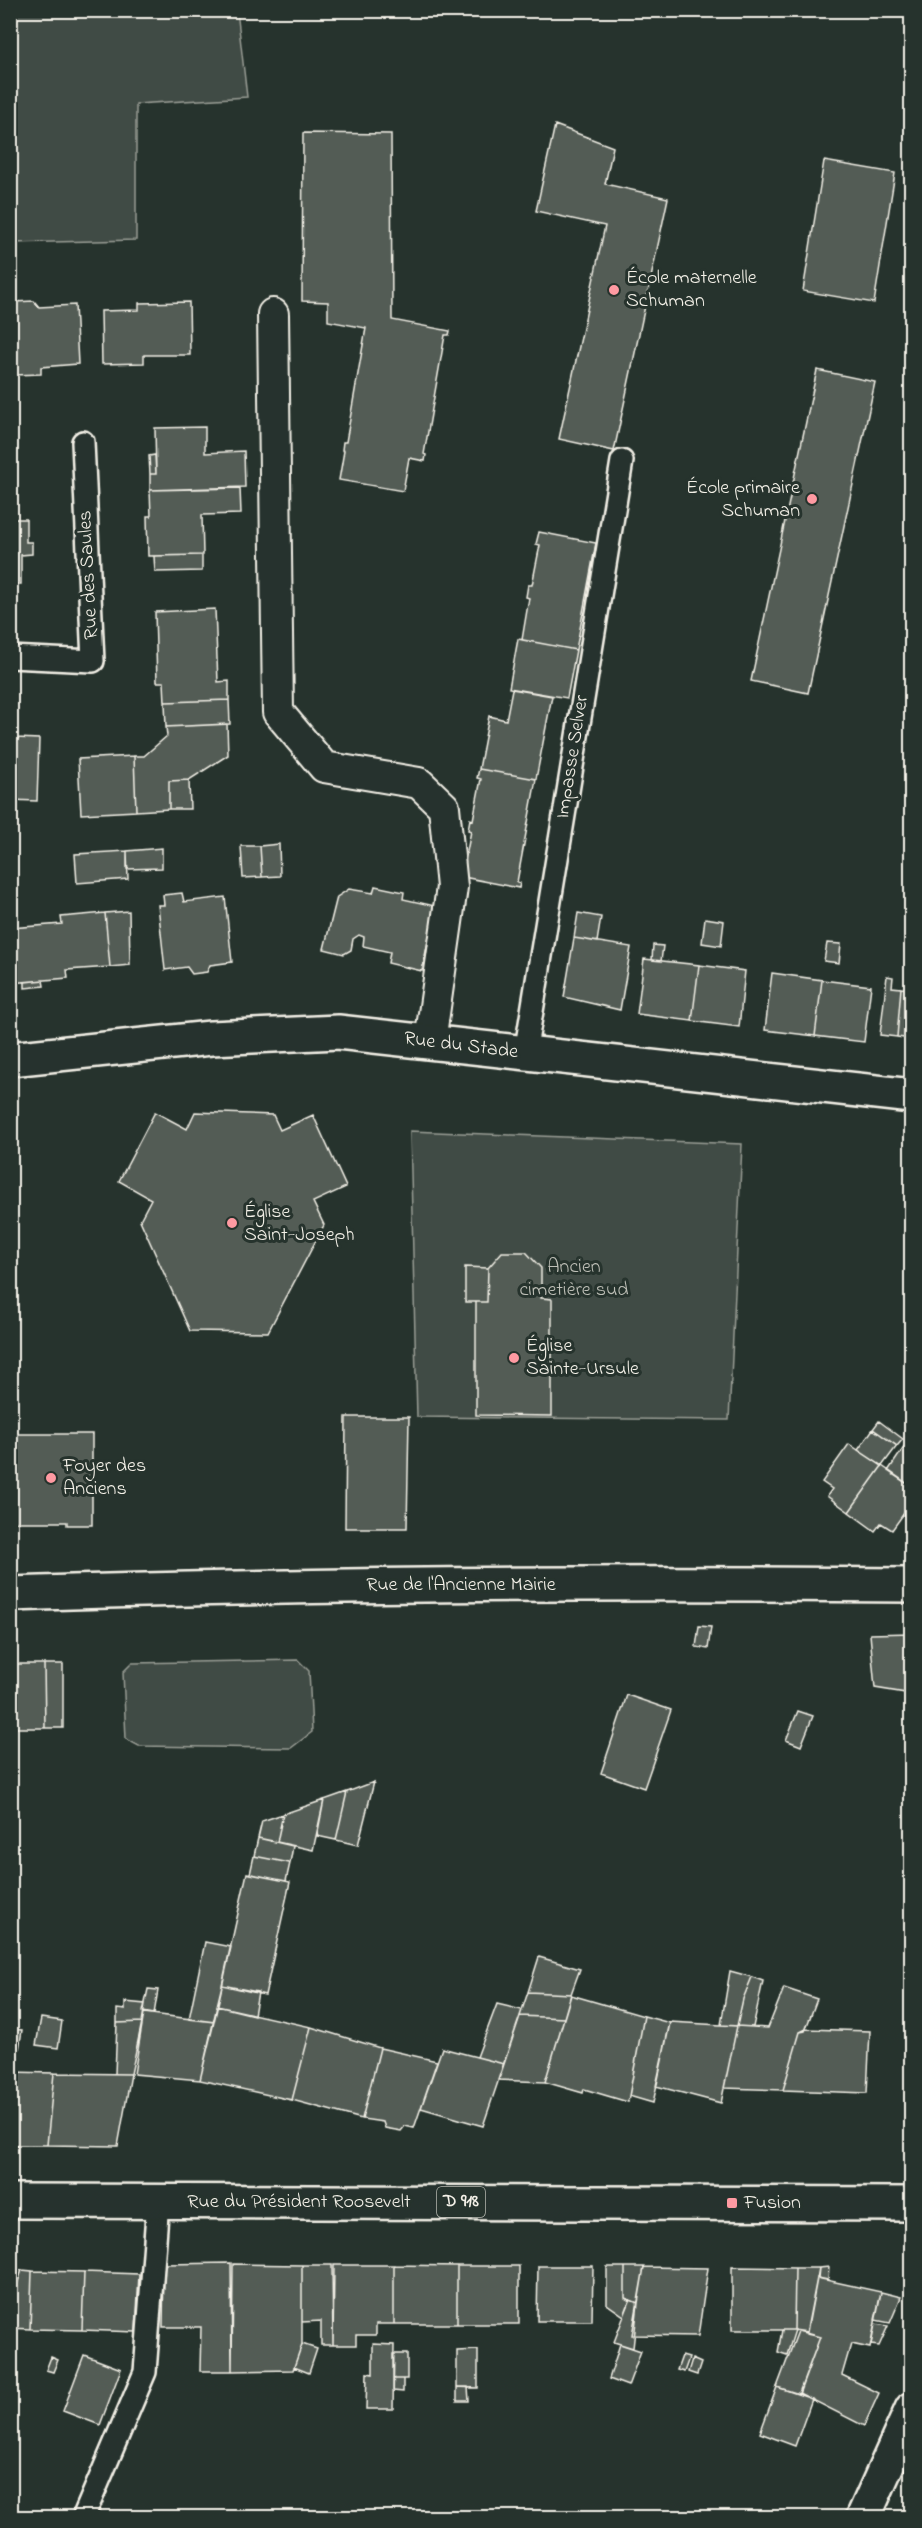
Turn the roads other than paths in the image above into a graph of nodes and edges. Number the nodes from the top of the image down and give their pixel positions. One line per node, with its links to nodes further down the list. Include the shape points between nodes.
1 (273, 314): 5 (street, via 278,712 324,766 418,783 444,807 452,888)
2 (82, 442): 4 (lane, Rue des Saules, via 93,661)
3 (622, 461): 6 (lane, Impasse Selver)
4 (10, 657)
5 (430, 1042): 6 (street, Rue du Stade); 7 (street, Rue du Stade, via 338,1032 211,1038)
6 (525, 1054): 8 (street, Rue du Stade)
7 (10, 1059)
8 (912, 1096)
9 (912, 1585): 10 (street, Rue de l'Ancienne Mairie, via 231,1587)
10 (10, 1594)
11 (10, 2201): 12 (street, Rue du Président Roosevelt / D 918)
12 (158, 2201): 13 (street, Rue du Président Roosevelt / D 918); 15 (lane, via 145,2372)
13 (912, 2204)
14 (912, 2409): 16 (street)
15 (83, 2517)
16 (863, 2517)

